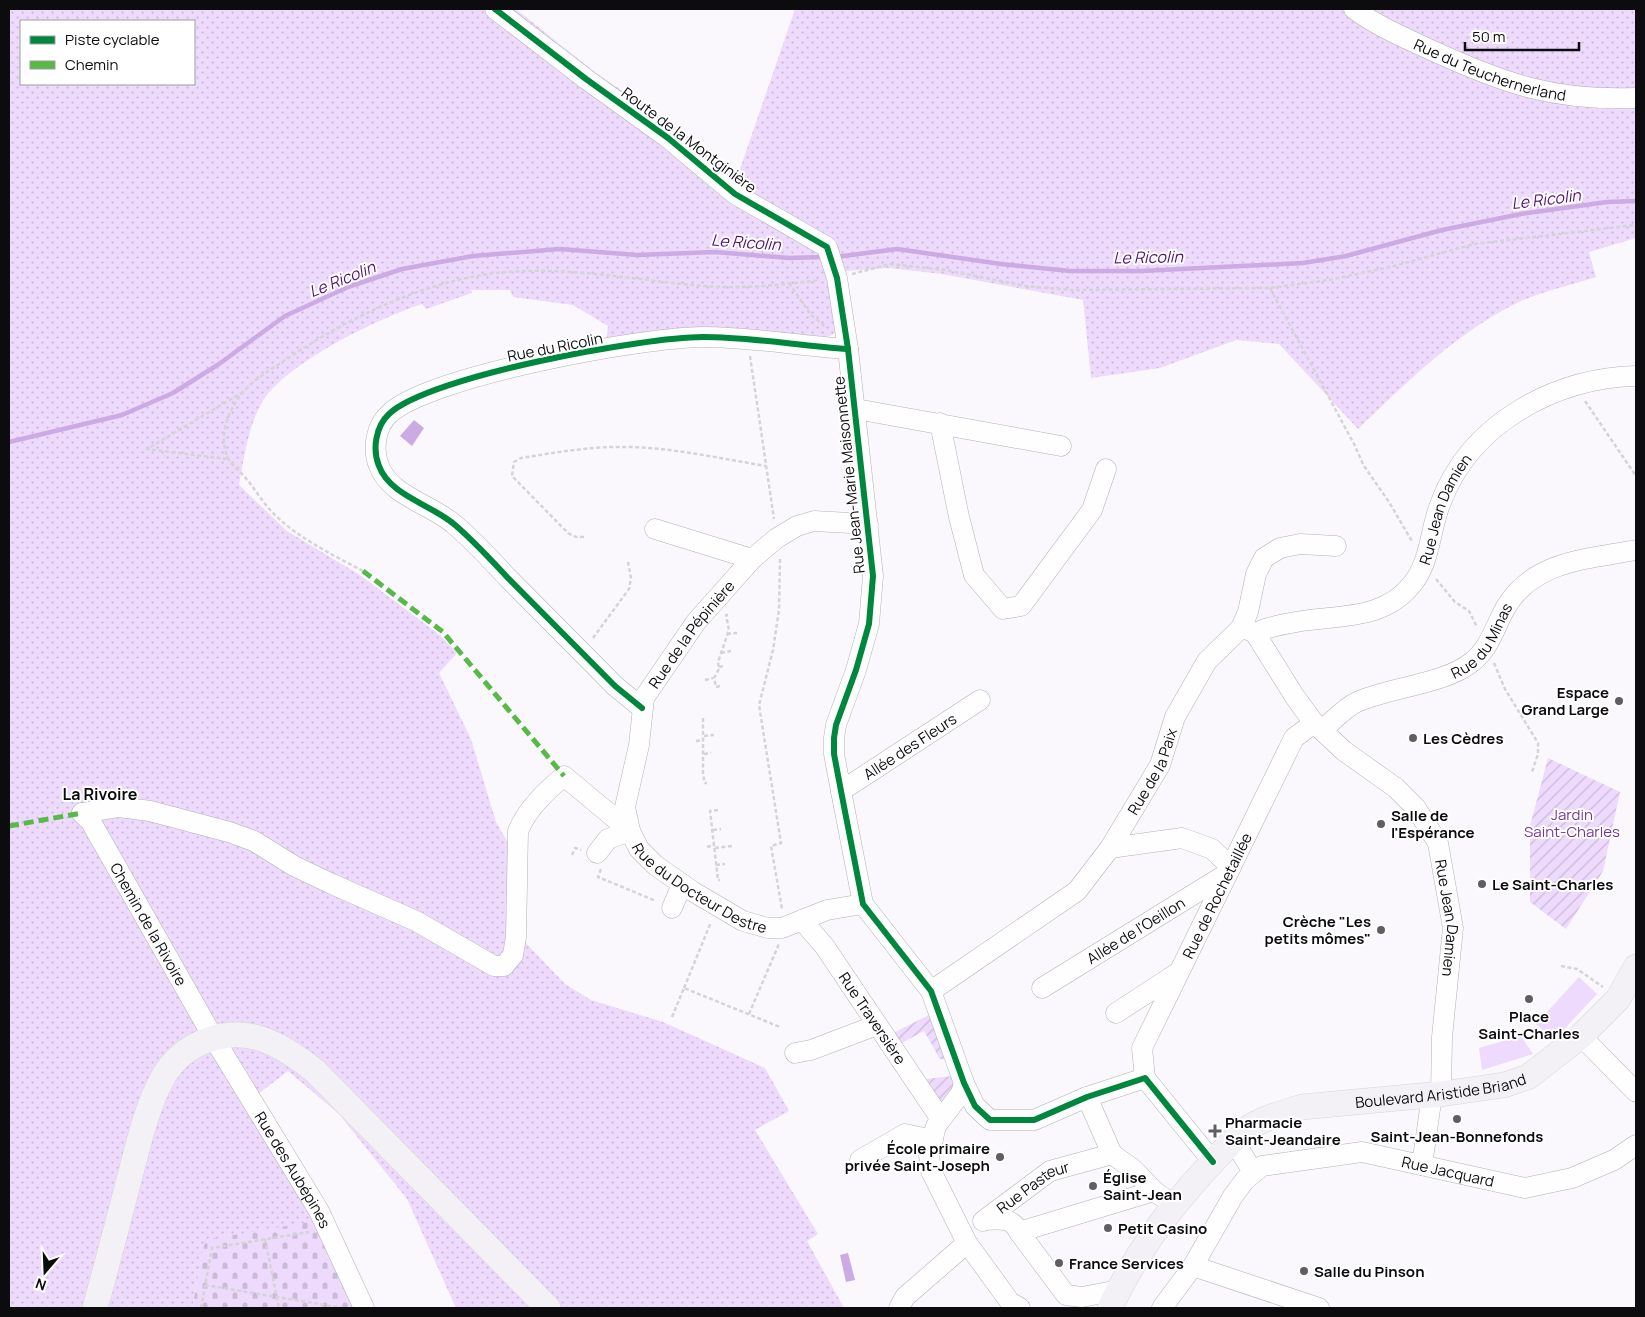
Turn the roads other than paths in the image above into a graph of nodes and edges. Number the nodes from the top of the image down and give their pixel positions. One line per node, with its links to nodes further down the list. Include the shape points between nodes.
1 (495, 9): 4 (street, Route de la Montginière, via 668,138 735,194)
2 (1354, 9): 3 (street, Rue du Teuchernerland, via 1420,45 1520,87 1580,99)
3 (1636, 98)
4 (827, 247): 5 (street, Rue Jean-Marie Maisonnette, via 837,278)
5 (848, 349): 7 (street, Rue Jean-Marie Maisonnette); 18 (street, Rue du Ricolin, via 703,337 654,341 501,370 415,398 388,415 381,424 376,445 379,467 387,479 456,525 615,686)
6 (1636, 376): 16 (street, Rue Jean Damien, via 1574,385 1522,407 1498,424 1460,464 1447,486 1435,517 1425,564 1413,584 1394,601 1376,611 1356,616)
7 (856, 409): 8 (street); 11 (street, Rue Jean-Marie Maisonnette)
8 (940, 423): 9 (street); 10 (street, via 974,575 1003,608 1021,606 1039,582 1092,510)
9 (1061, 446)
10 (1106, 469)
11 (868, 524): 15 (street, Rue de la Pépinière, via 814,521 797,526); 21 (street, Rue Jean-Marie Maisonnette, via 873,576 869,624 834,738)
12 (655, 529): 15 (street)
13 (1336, 546): 16 (street, Rue de la Paix, via 1300,544 1280,548 1264,558 1256,574 1248,612)
14 (1636, 550): 19 (street, Rue du Minas, via 1566,563 1542,572 1512,596 1487,646 1472,662 1453,673 1357,702)
15 (752, 559): 18 (street, Rue de la Pépinière, via 696,622 649,690)
16 (1248, 630): 19 (street, Rue Jean Damien); 23 (street, Rue de la Paix, via 1208,661 1175,717 1160,764)
17 (980, 700): 21 (street, Allée des Fleurs)
18 (642, 708): 22 (street, Rue de la Pépinière, via 639,745 624,807)
19 (1318, 727): 25 (street, Rue de Rochetaillée, via 1294,738); 42 (street, Rue Jean Damien, via 1403,795 1416,808 1438,844 1453,928)
20 (564, 776): 22 (street, Rue du Docteur Destre); 37 (street, Chemin de la Rivoire, via 543,794 525,816 518,832 516,937 513,955 504,966 485,963 416,922 294,866 254,841 150,811 119,807 82,813 96,831)
21 (841, 791): 27 (street, Rue Jean-Marie Maisonnette)
22 (630, 831): 24 (street, via 608,839); 26 (street, Rue du Docteur Destre, via 646,856)
23 (1110, 848): 25 (street, via 1182,838 1212,849); 33 (street, Rue de la Paix, via 1077,891)
24 (597, 853)
25 (1230, 870): 31 (street, Rue de Rochetaillée); 32 (street, Allée de l'Oeillon)
26 (682, 884): 28 (street); 29 (street, Rue du Docteur Destre, via 717,907 756,925 782,928)
27 (863, 904): 29 (street, Rue du Docteur Destre, via 827,910); 33 (street, Rue Jean-Marie Maisonnette)
28 (672, 908)
29 (802, 920): 35 (street, Rue Traversière, via 825,947)
30 (1636, 966): 36 (main road, Boulevard Aristide Briand, via 1618,999)
31 (1180, 971): 34 (street); 39 (street, Rue de Rochetaillée, via 1142,1048)
32 (1042, 988)
33 (931, 991): 40 (street, Rue Jean-Marie Maisonnette)
34 (1116, 1013)
35 (877, 1026): 38 (street); 44 (street, Rue Traversière)
36 (1581, 1036): 41 (street); 42 (main road, Boulevard Aristide Briand, via 1528,1076 1504,1085)
37 (213, 1037): 59 (main road, via 193,1046 172,1064 150,1106); 60 (street, Rue des Aubépines, via 319,1211); 61 (main road, via 239,1034 265,1040 315,1071)
38 (794, 1053)
39 (1145, 1078): 43 (street, Rue Jean-Marie Maisonnette); 50 (street)
40 (964, 1083): 43 (street, Rue Jean-Marie Maisonnette, via 979,1111 995,1121 1034,1120); 44 (street, via 955,1101)
41 (1636, 1092)
42 (1436, 1095): 46 (main road, Boulevard Aristide Briand, via 1302,1107 1258,1123); 51 (street, Rue Jean Damien)
43 (1087, 1098): 48 (street)
44 (940, 1118): 45 (street)
45 (933, 1140): 49 (street, via 905,1134); 56 (street, via 929,1154 931,1171)
46 (1234, 1141): 50 (main road, Boulevard Aristide Briand); 52 (street)
47 (1636, 1145): 51 (street, Rue Jacquard, via 1614,1160 1572,1178 1525,1188)
48 (1112, 1154): 53 (street); 54 (street, Rue Pasteur, via 1050,1171)
49 (860, 1160)
50 (1213, 1162): 53 (main road, Boulevard Aristide Briand)
51 (1422, 1165): 52 (street, Rue Jacquard, via 1362,1152 1262,1166)
52 (1253, 1172): 57 (street, via 1233,1196)
53 (1164, 1198): 55 (street); 58 (main road, Boulevard Aristide Briand, via 1147,1240)
54 (985, 1220): 55 (street, via 1006,1219 1015,1224); 56 (street, Rue Pasteur)
55 (1019, 1232): 58 (street, via 1066,1295)
56 (965, 1239): 62 (street, Rue Pasteur, via 905,1297); 63 (street, via 1010,1302)
57 (1193, 1266): 64 (street); 65 (street)
58 (1114, 1299)
59 (95, 1308)
60 (364, 1308)
61 (548, 1308)
62 (899, 1308)
63 (1020, 1308)
64 (1162, 1308)
65 (1319, 1308)

